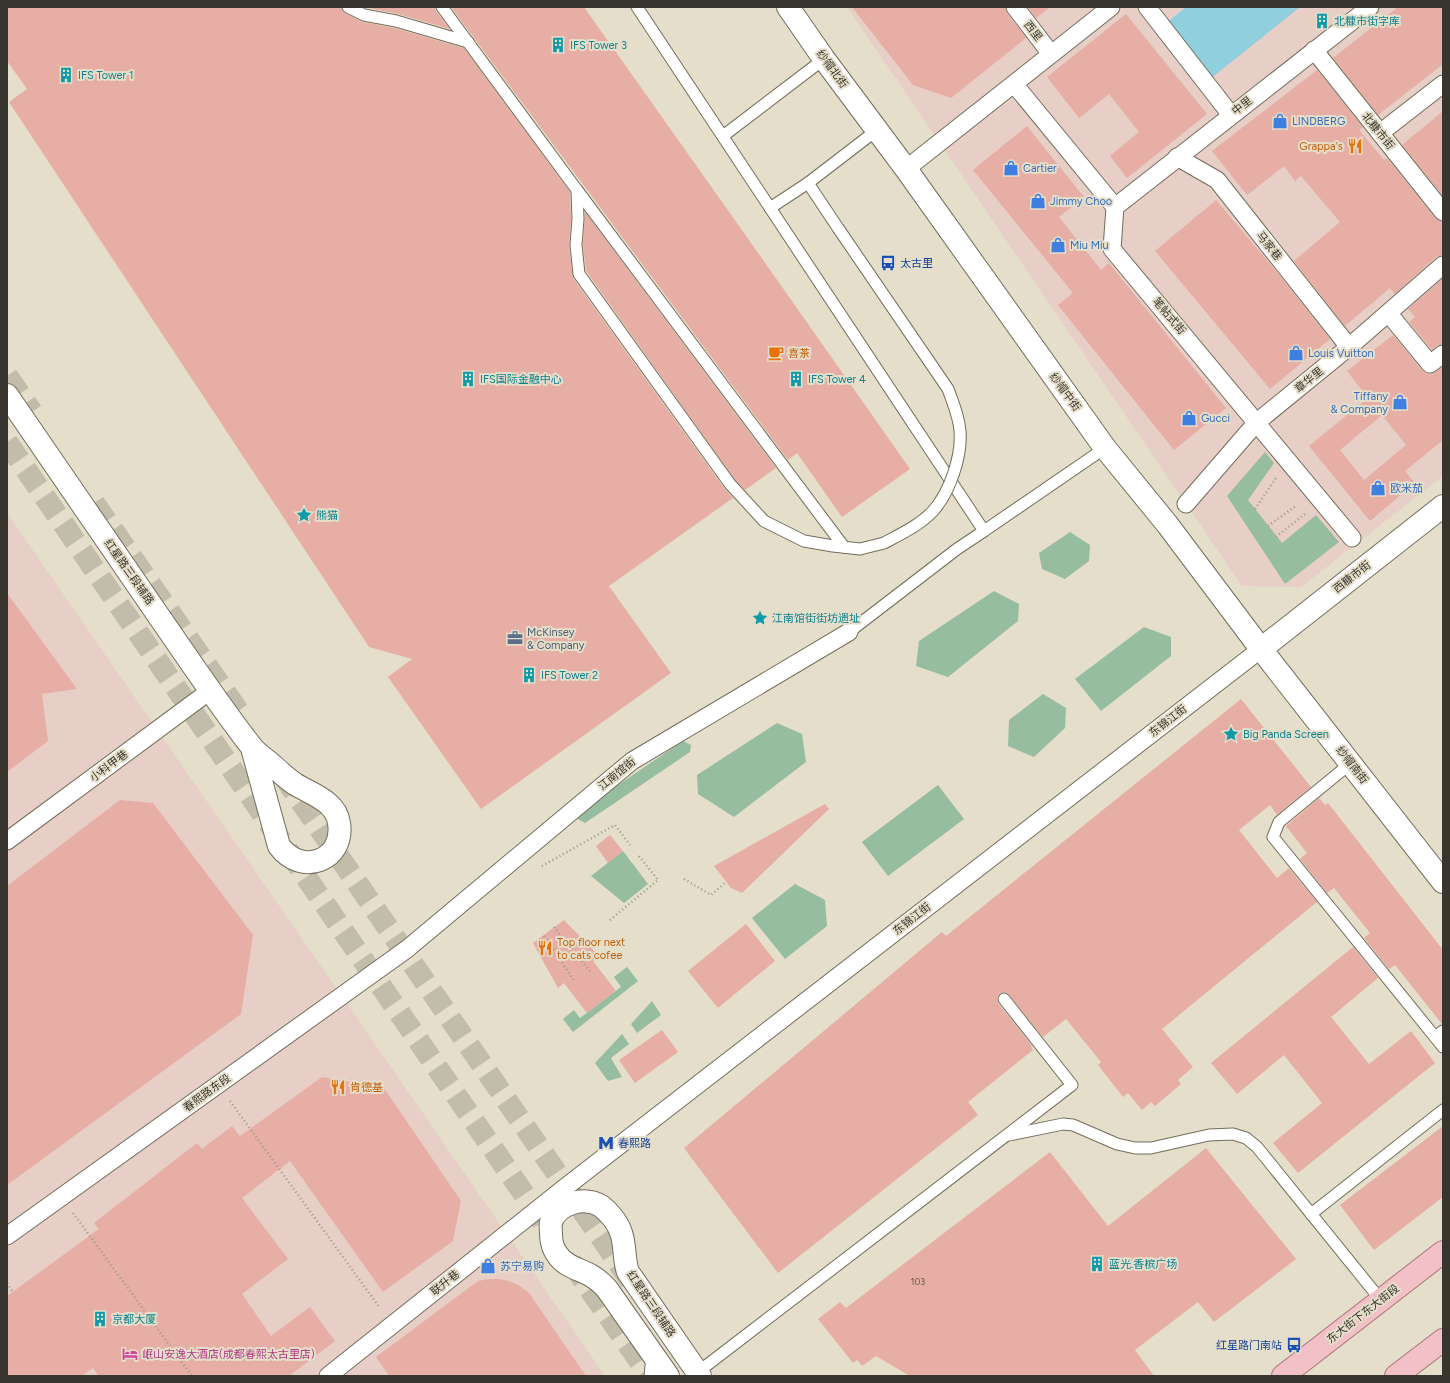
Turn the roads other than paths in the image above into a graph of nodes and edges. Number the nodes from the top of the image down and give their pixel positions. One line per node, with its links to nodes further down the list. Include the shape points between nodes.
1 (348, 7): 9 (lane, via 364,15 396,21)
2 (442, 7): 9 (lane)
3 (638, 7): 18 (lane)
4 (788, 7): 12 (street, 纱帽北街)
5 (1014, 7): 11 (street, 西里)
6 (1111, 7): 11 (street)
7 (1147, 7): 15 (street)
8 (1370, 7): 10 (street, 中里)
9 (468, 42): 22 (lane)
10 (1314, 50): 15 (street, 中里); 17 (street, 北糠市街)
11 (1051, 54): 13 (street)
12 (824, 59): 16 (street, 纱帽北街); 18 (lane)
13 (1014, 84): 20 (street); 23 (street)
14 (1443, 84): 17 (street)
15 (1231, 115): 19 (street, 中里)
16 (877, 130): 20 (street, 纱帽中街); 21 (lane)
17 (1380, 133): 25 (street, 北糠市街)
18 (723, 136): 24 (lane)
19 (1177, 157): 23 (street, 中里); 28 (street, 马家巷, via 1217,180)
20 (906, 169): 33 (street, 纱帽中街)
21 (808, 184): 24 (lane); 39 (lane, bridge, via 948,389 960,432 954,474 944,496 933,511 910,529 884,543 860,549)
22 (577, 190): 39 (lane); 39 (lane, via 576,245 579,274 730,484 764,521 804,541)
23 (1115, 207): 32 (street, 笔帖式街, via 1112,249)
24 (770, 208): 34 (lane)
25 (1443, 212)
26 (1443, 266): 27 (street, 章华里)
27 (1389, 314): 28 (street, 章华里); 30 (street, via 1430,364)
28 (1349, 347): 32 (street, 章华里)
29 (922, 354): 34 (lane, via 947,390 959,432 955,461)
30 (1443, 354)
31 (7, 395): 42 (street, 红星路三段辅路)
32 (1257, 422): 35 (street, 章华里); 38 (street, 笔帖式街)
33 (1105, 448): 37 (lane); 41 (street, 纱帽中街, via 1167,524)
34 (943, 470): 37 (lane)
35 (1186, 504)
36 (1443, 506): 41 (street, 西糠市街)
37 (984, 531): 40 (lane)
38 (1352, 538)
39 (844, 548)
40 (849, 632): 47 (street, 江南馆街, via 632,761)
41 (1261, 649): 44 (street, 纱帽南街); 53 (street, 东锦江街)
42 (211, 690): 43 (street, 红星路三段辅路); 45 (street, 小科甲巷)
43 (252, 748): 43 (street, 红星路三段辅路, via 279,846 294,860 314,862 324,858 338,841 339,819 334,809 295,784)
44 (1351, 763): 46 (street, 纱帽南街); 49 (lane, via 1279,822 1273,837)
45 (7, 841)
46 (1443, 882)
47 (407, 949): 55 (street, 春熙路东段)
48 (1004, 999): 52 (lane, via 1072,1085)
49 (1439, 1034): 50 (lane)
50 (1443, 1047)
51 (1443, 1110): 54 (lane)
52 (1007, 1135): 54 (lane, via 1063,1124 1073,1125 1106,1140 1135,1148 1151,1148 1209,1134 1233,1134 1246,1138 1257,1147); 60 (lane)
53 (563, 1189): 61 (street, 联升巷)
54 (1312, 1214): 57 (lane)
55 (7, 1236)
56 (1443, 1252): 57 (main road, 东大街下东大街段)
57 (1380, 1299): 64 (main road, 东大街下东大街段)
58 (1443, 1340): 65 (main road)
59 (653, 1354): 60 (street, 红星路三段辅路, via 607,1288 599,1280 564,1262 556,1254 551,1238 551,1222 565,1205 577,1202 592,1203 601,1206 613,1219 624,1244 628,1272); 62 (lane); 63 (street, 红星路三段辅路)
60 (699, 1374)
61 (328, 1376)
62 (650, 1376)
63 (668, 1376)
64 (1283, 1376)
65 (1396, 1376)

